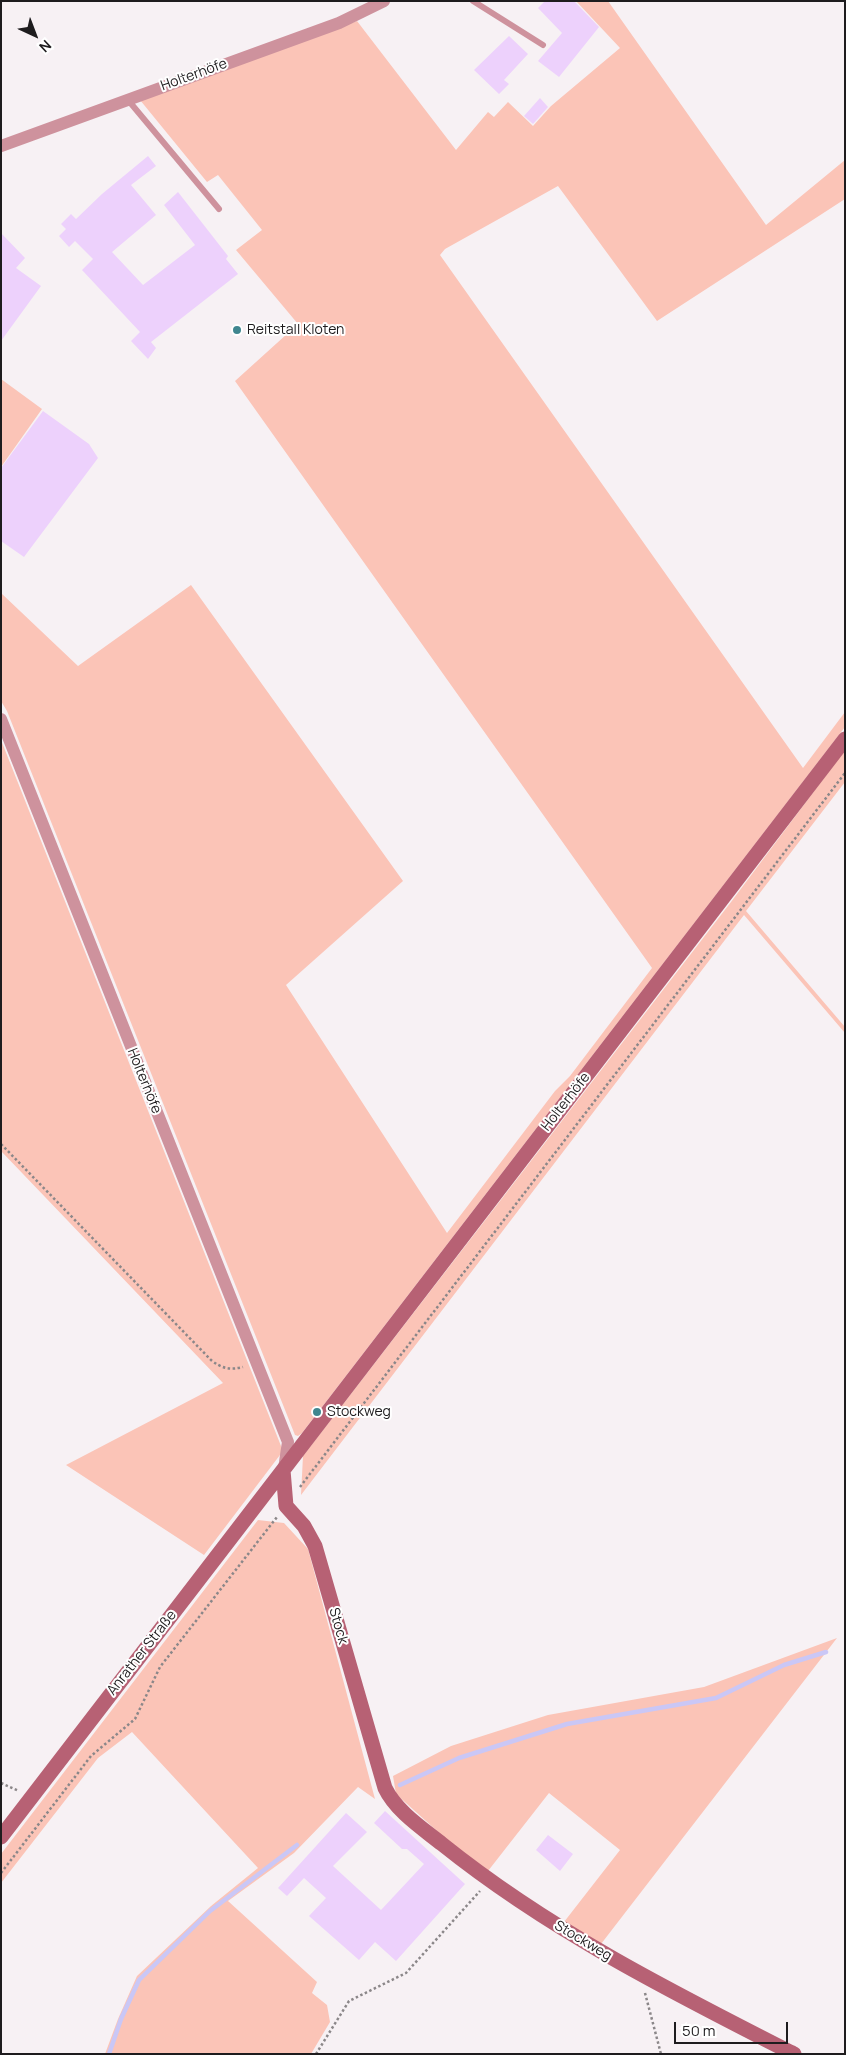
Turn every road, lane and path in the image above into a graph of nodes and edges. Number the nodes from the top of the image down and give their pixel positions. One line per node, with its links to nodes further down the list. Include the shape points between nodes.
1 (384, 1): 4 (street, Holterhöfe, via 339,23)
2 (473, 1): 3 (lane)
3 (543, 45)
4 (127, 99): 5 (street, Holterhöfe); 6 (lane)
5 (1, 146)
6 (219, 209)
7 (1, 719): 11 (street, Holterhöfe)
8 (845, 739): 12 (main road, Holterhöfe)
9 (845, 773): 13 (path)
10 (1, 1144): 11 (path, via 211,1360 232,1369)
11 (256, 1363): 12 (street, Holterhöfe, via 288,1442)
12 (286, 1467): 13 (main road); 15 (main road, Anrather Straße)
13 (286, 1506): 14 (main road, Stock, via 307,1529 315,1546); 16 (path, via 160,1667 135,1719 91,1756)
14 (388, 1794): 17 (main road, Stockweg, via 430,1834)
15 (1, 1837)
16 (1, 1872)
17 (490, 1880): 18 (main road, Stockweg); 19 (path, via 406,1973 349,2001)
18 (641, 1975): 20 (path); 21 (main road, Stockweg)
19 (316, 2054)
20 (661, 2054)
21 (794, 2054)

